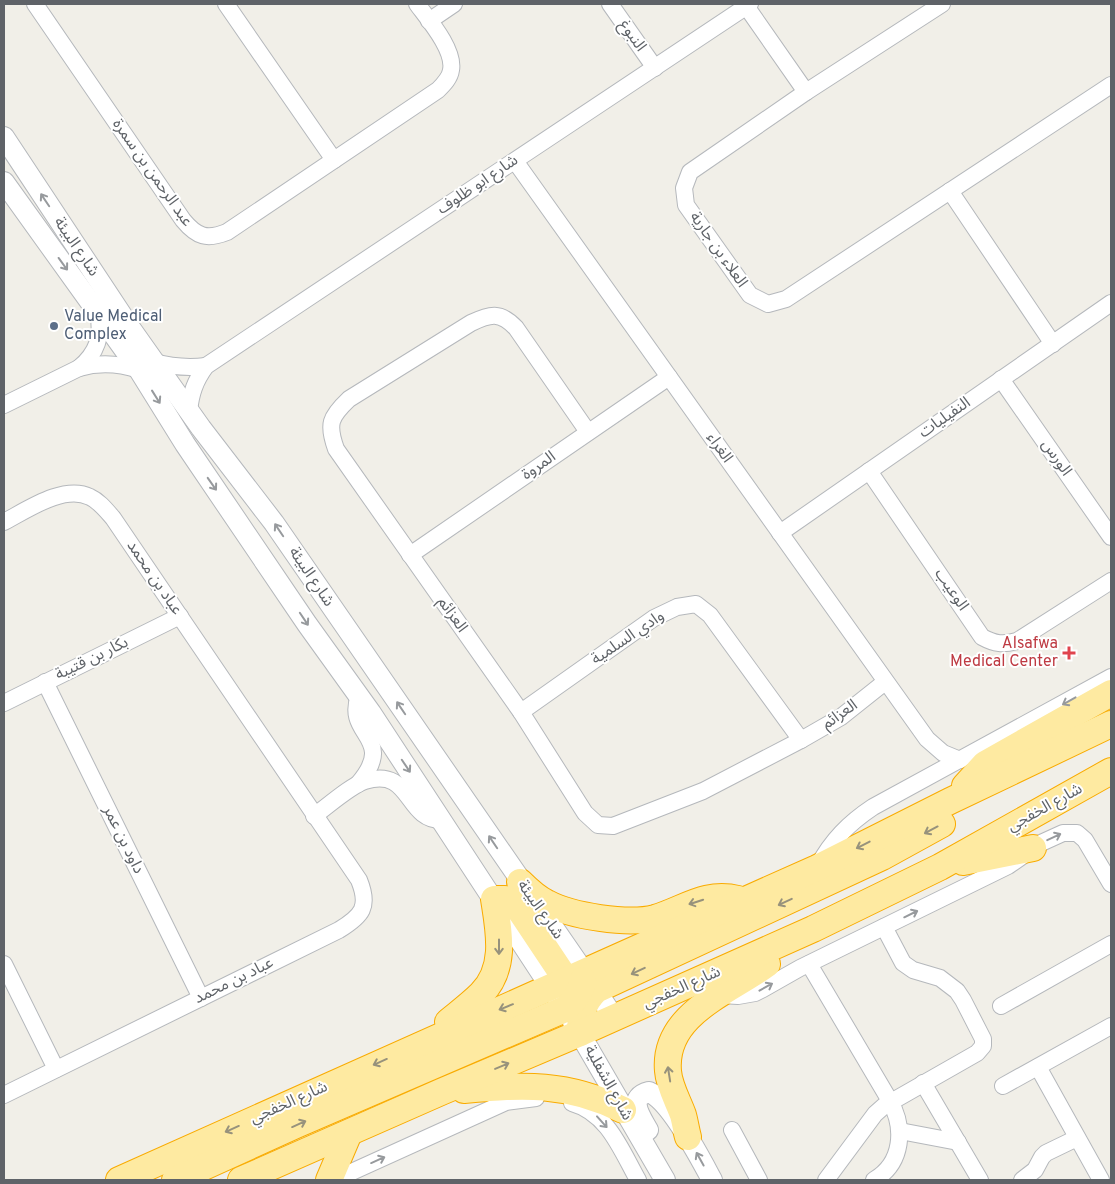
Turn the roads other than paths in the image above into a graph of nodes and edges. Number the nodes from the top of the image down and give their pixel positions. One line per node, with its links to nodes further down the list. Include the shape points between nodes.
1 (35, 4): 13 (street, عبد الرحمن بن سمرة, via 191,230 203,236 227,232)
2 (226, 4): 13 (street)
3 (417, 4): 8 (street, عبد الرحمن بن سمرة)
4 (454, 4): 8 (street)
5 (610, 4): 9 (street, النبوغ)
6 (942, 4): 11 (street, العلاء بن جارية)
7 (748, 5): 9 (street, شارع ابو ظلوف); 11 (street)
8 (429, 21): 13 (street, عبد الرحمن بن سمرة, via 452,60 447,81)
9 (654, 68): 14 (street, شارع ابو ظلوف)
10 (1111, 85): 16 (street, العلاء بن جارية)
11 (806, 92): 16 (street, العلاء بن جارية, via 690,172 684,188 686,205 750,296 768,304 786,299)
12 (4, 138): 20 (street, شارع البيئة, one-way to 12)
13 (334, 160)
14 (515, 161): 21 (street, شارع ابو ظلوف); 23 (street, الغراء)
15 (4, 182): 18 (street, شارع البيئة, one-way to 18)
16 (950, 191): 19 (street)
17 (1111, 303): 19 (street, النفيليات)
18 (98, 313): 20 (street, شارع البيئة); 22 (street, via 98,344)
19 (1053, 344): 24 (street, النفيليات)
20 (147, 366): 21 (street); 22 (street, via 115,364); 26 (street, شارع البيئة); 39 (street, شارع البيئة, one-way to 39, via 185,444)
21 (206, 366): 26 (street, شارع ابو ظلوف, via 196,380)
22 (79, 368): 25 (street)
23 (669, 378): 27 (street, المروة); 30 (street, الغراء)
24 (1001, 379): 28 (street, النفيليات); 31 (street, الورس)
25 (4, 405)
26 (189, 411): 56 (street, شارع البيئة, one-way to 26, via 274,523)
27 (588, 432): 32 (street, المروة); 32 (street, العزائم, via 516,328 508,319 495,315 471,323 349,399 331,422 336,449)
28 (869, 471): 30 (street, النفيليات); 33 (street, الوعيب, via 982,637 990,642 1016,641)
29 (4, 522): 34 (street, عباد بن محمد, via 68,493 81,493 92,498 113,518)
30 (780, 533): 37 (street, الغراء)
31 (1111, 537)
32 (410, 555): 41 (street, العزائم)
33 (1111, 581)
34 (180, 616): 36 (street, بكار بن قتيبة); 51 (street, عباد بن محمد)
35 (1111, 677): 46 (street, one-way to 46)
36 (45, 682): 40 (street, بكار بن قتيبة); 67 (street, داود بن عمر)
37 (885, 682): 44 (street, الغراء); 45 (street, العزائم, via 841,718)
38 (1111, 693): 50 (highway, via 985,764)
39 (359, 696): 49 (street, via 356,717 371,744 373,756 370,768); 52 (street, شارع البيئة, one-way to 52)
40 (4, 702)
41 (521, 712): 45 (street, العزائم, via 585,813 598,825 614,826 703,791); 45 (street, وادي السلمية, via 654,618 676,607 696,604 710,615)
42 (1111, 724): 50 (highway, شارع الخفجي)
43 (1111, 730): 65 (highway, one-way to 65, via 1088,746 882,857)
44 (924, 735): 46 (street, الغراء, via 936,748); 48 (street, الغراء, via 929,752)
45 (801, 740)
46 (960, 760): 48 (street)
47 (1105, 776): 54 (highway, شارع الخفجي)
48 (925, 778): 55 (street, via 856,818 836,838)
49 (358, 784): 51 (street); 52 (street, via 375,779 396,783 406,791 422,814)
50 (950, 801): 55 (highway, شارع الخفجي, one-way to 55)
51 (314, 816): 67 (street, عباد بن محمد, via 358,880 363,891 362,911 339,930)
52 (442, 820): 58 (street, شارع البيئة)
53 (1033, 848): 54 (highway); 57 (street, شارع الخفجي, one-way to 57, via 1063,832 1077,833 1088,844); 60 (street, شارع الخفجي, one-way to 53, via 1008,866)
54 (940, 867): 61 (highway, شارع الخفجي)
55 (817, 868): 59 (highway, شارع الخفجي)
56 (520, 882): 59 (highway, one-way to 56, via 708,898 656,918 622,921 557,908); 65 (street, شارع البيئة)
57 (1111, 884)
58 (494, 898): 65 (highway, via 505,899 517,906); 72 (highway, one-way to 72, via 499,931 498,966 482,993)
59 (744, 901): 65 (highway, شارع الخفجي)
60 (884, 927): 64 (street, شارع الخفجي); 75 (street, via 907,967 940,978 957,991 984,1039 977,1052)
61 (813, 929): 66 (highway); 69 (highway, شارع الخفجي)
62 (1111, 944): 68 (street)
63 (4, 964): 74 (street)
64 (809, 964): 66 (street, شارع الخفجي, one-way to 64, via 755,993); 79 (street)
65 (575, 991): 69 (highway, via 598,1014); 71 (highway); 72 (highway, شارع الخفجي, one-way to 72); 88 (highway, one-way to 65)
66 (720, 995): 84 (highway, one-way to 66, via 668,1072 671,1042 688,1016)
67 (201, 998): 74 (street, عباد بن محمد)
68 (1001, 1006)
69 (614, 1018): 71 (highway, شارع الخفجي)
70 (1111, 1026): 73 (street)
71 (580, 1033): 77 (highway, شارع الخفجي, one-way to 71); 80 (street, شارع الشفلية)
72 (424, 1042): 87 (highway, شارع الخفجي, one-way to 87)
73 (1038, 1066): 76 (street); 85 (street)
74 (56, 1069): 78 (street, عباد بن محمد)
75 (923, 1083): 79 (street); 86 (street)
76 (1003, 1086)
77 (441, 1092): 80 (highway, via 546,1086 578,1092); 83 (highway, شارع الخفجي)
78 (4, 1095)
79 (890, 1101): 82 (street); 97 (street, via 875,1114)
80 (623, 1110): 93 (street, شارع الشفلية)
81 (732, 1130): 96 (street)
82 (900, 1131): 86 (street); 98 (street, via 896,1157)
83 (349, 1133): 89 (highway, شارع الخفجي); 90 (highway)
84 (688, 1137): 94 (street, via 661,1099 649,1092 637,1099 641,1117); 95 (street, one-way to 84)
85 (1077, 1138): 100 (street, via 1046,1153 1035,1170); 101 (street)
86 (958, 1142): 99 (street)
87 (119, 1180)
88 (175, 1180)
89 (241, 1180)
90 (329, 1180)
91 (334, 1180): 92 (street, one-way to 92, via 506,1102 528,1098 560,1100 591,1110 612,1133)
92 (638, 1180)
93 (664, 1180)
94 (676, 1180)
95 (712, 1180)
96 (759, 1180)
97 (826, 1180)
98 (874, 1180)
99 (980, 1180)
100 (1022, 1180)
101 (1101, 1180)

